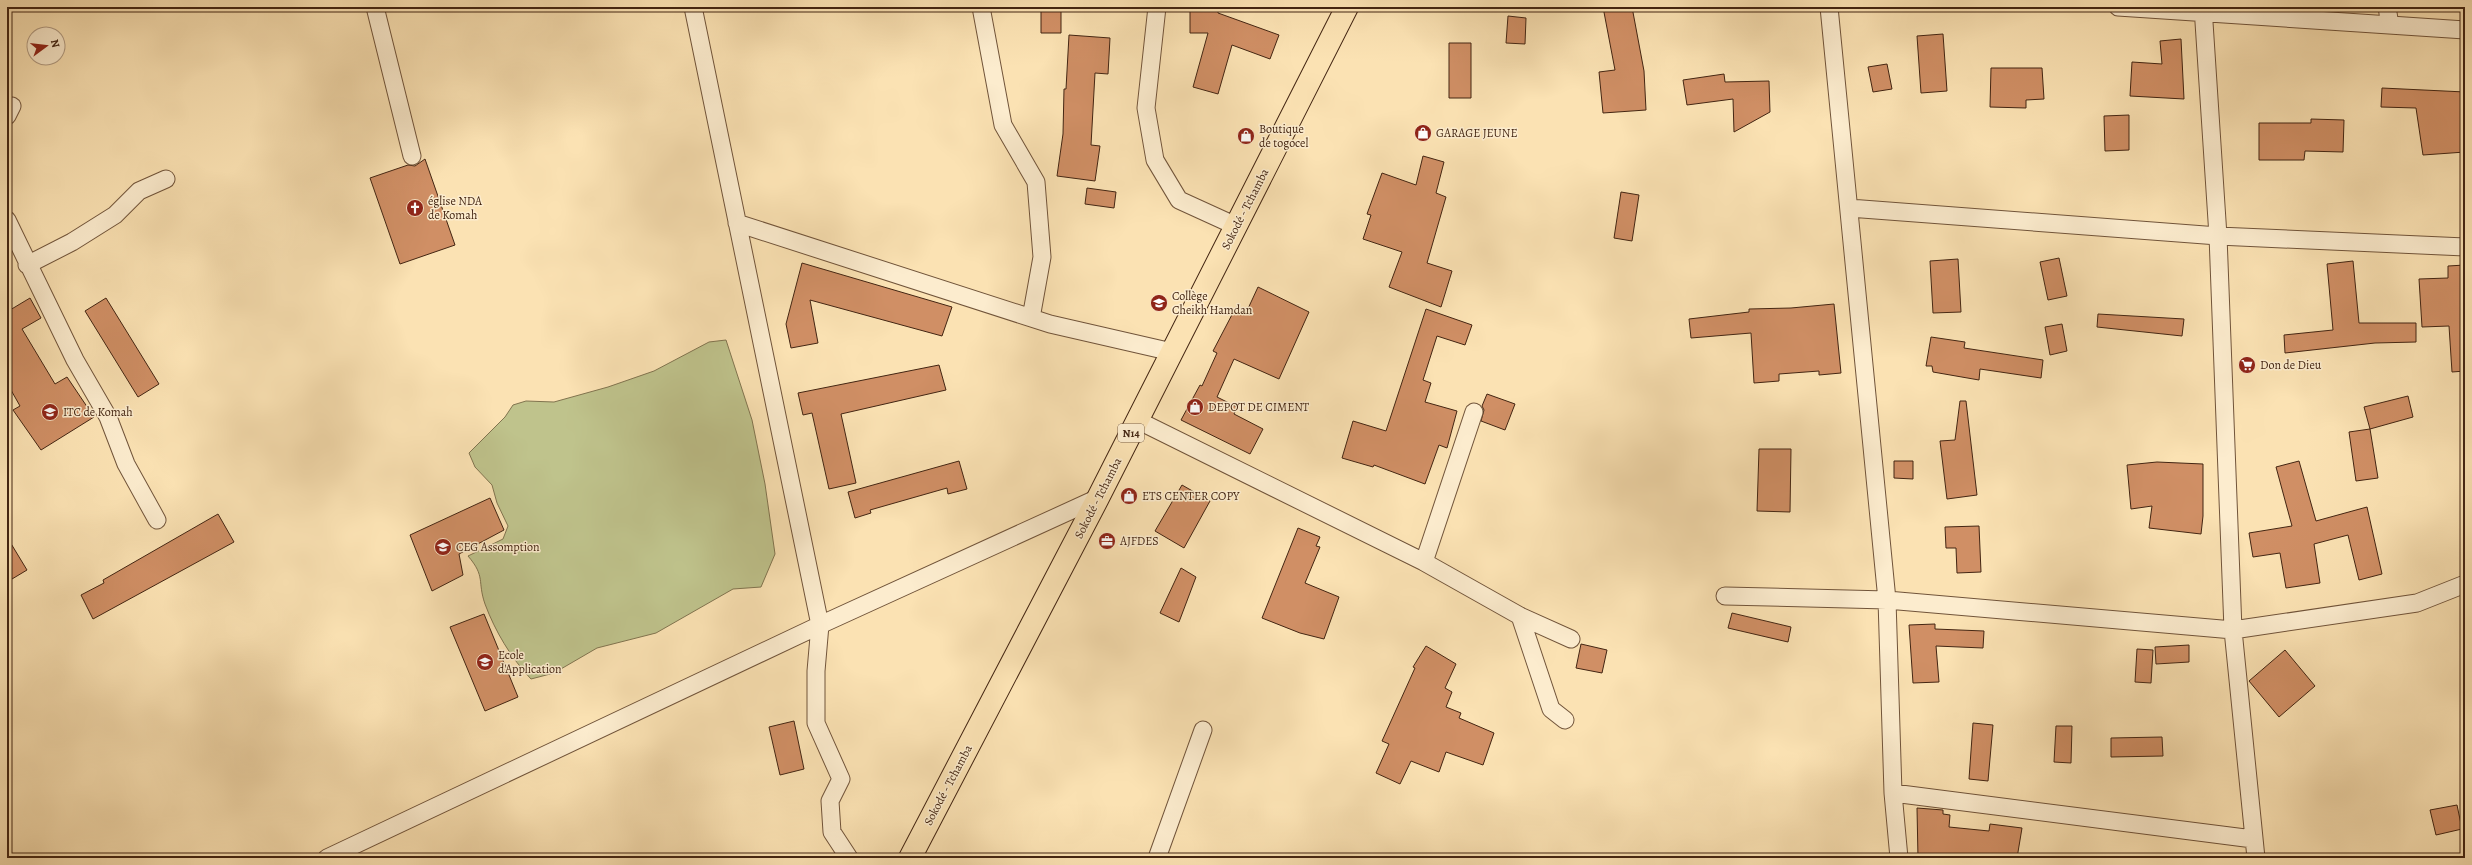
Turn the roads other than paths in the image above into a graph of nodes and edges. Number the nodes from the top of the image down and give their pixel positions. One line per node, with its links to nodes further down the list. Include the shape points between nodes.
1 (375, 7): 12 (street)
2 (693, 7): 16 (street)
3 (981, 7): 21 (street, via 1003,125 1036,182 1042,257)
4 (1157, 7): 17 (street, via 1146,108 1155,160 1179,200)
5 (1348, 7): 17 (main road, Sokodé - Tchamba / N14)
6 (1829, 7): 14 (street)
7 (2118, 7): 9 (street)
8 (2387, 7): 10 (street)
9 (2203, 10): 10 (street); 18 (street)
10 (2390, 25): 11 (street)
11 (2465, 30)
12 (412, 156)
13 (166, 179): 20 (street, via 139,191 115,215 72,242)
14 (1849, 208): 18 (street); 30 (street)
15 (7, 220): 20 (street)
16 (737, 222): 21 (street); 32 (street)
17 (1236, 226): 22 (main road, Sokodé - Tchamba / N14)
18 (2218, 236): 19 (street); 33 (street)
19 (2465, 247)
20 (27, 265): 26 (street, via 75,360 108,417 126,464)
21 (1031, 318): 22 (street)
22 (1172, 352): 24 (main road, Sokodé - Tchamba / N14)
23 (1474, 412): 27 (street)
24 (1137, 420): 25 (main road, Sokodé - Tchamba / N14); 27 (street)
25 (1098, 498): 32 (street); 41 (main road, Sokodé - Tchamba / N14)
26 (157, 520)
27 (1424, 562): 31 (street)
28 (2465, 584): 33 (street, via 2417,603)
29 (1725, 596): 30 (street)
30 (1887, 600): 33 (street); 37 (street)
31 (1520, 616): 34 (street); 35 (street, via 1551,709)
32 (820, 625): 39 (street); 40 (street, via 815,693 816,723 841,779 830,801 832,832)
33 (2233, 630): 38 (street)
34 (1571, 639)
35 (1565, 720)
36 (1203, 730): 42 (street)
37 (1893, 793): 38 (street); 43 (street)
38 (2253, 839): 44 (street)
39 (326, 858)
40 (849, 858)
41 (910, 858)
42 (1157, 858)
43 (1899, 858)
44 (2256, 858)

